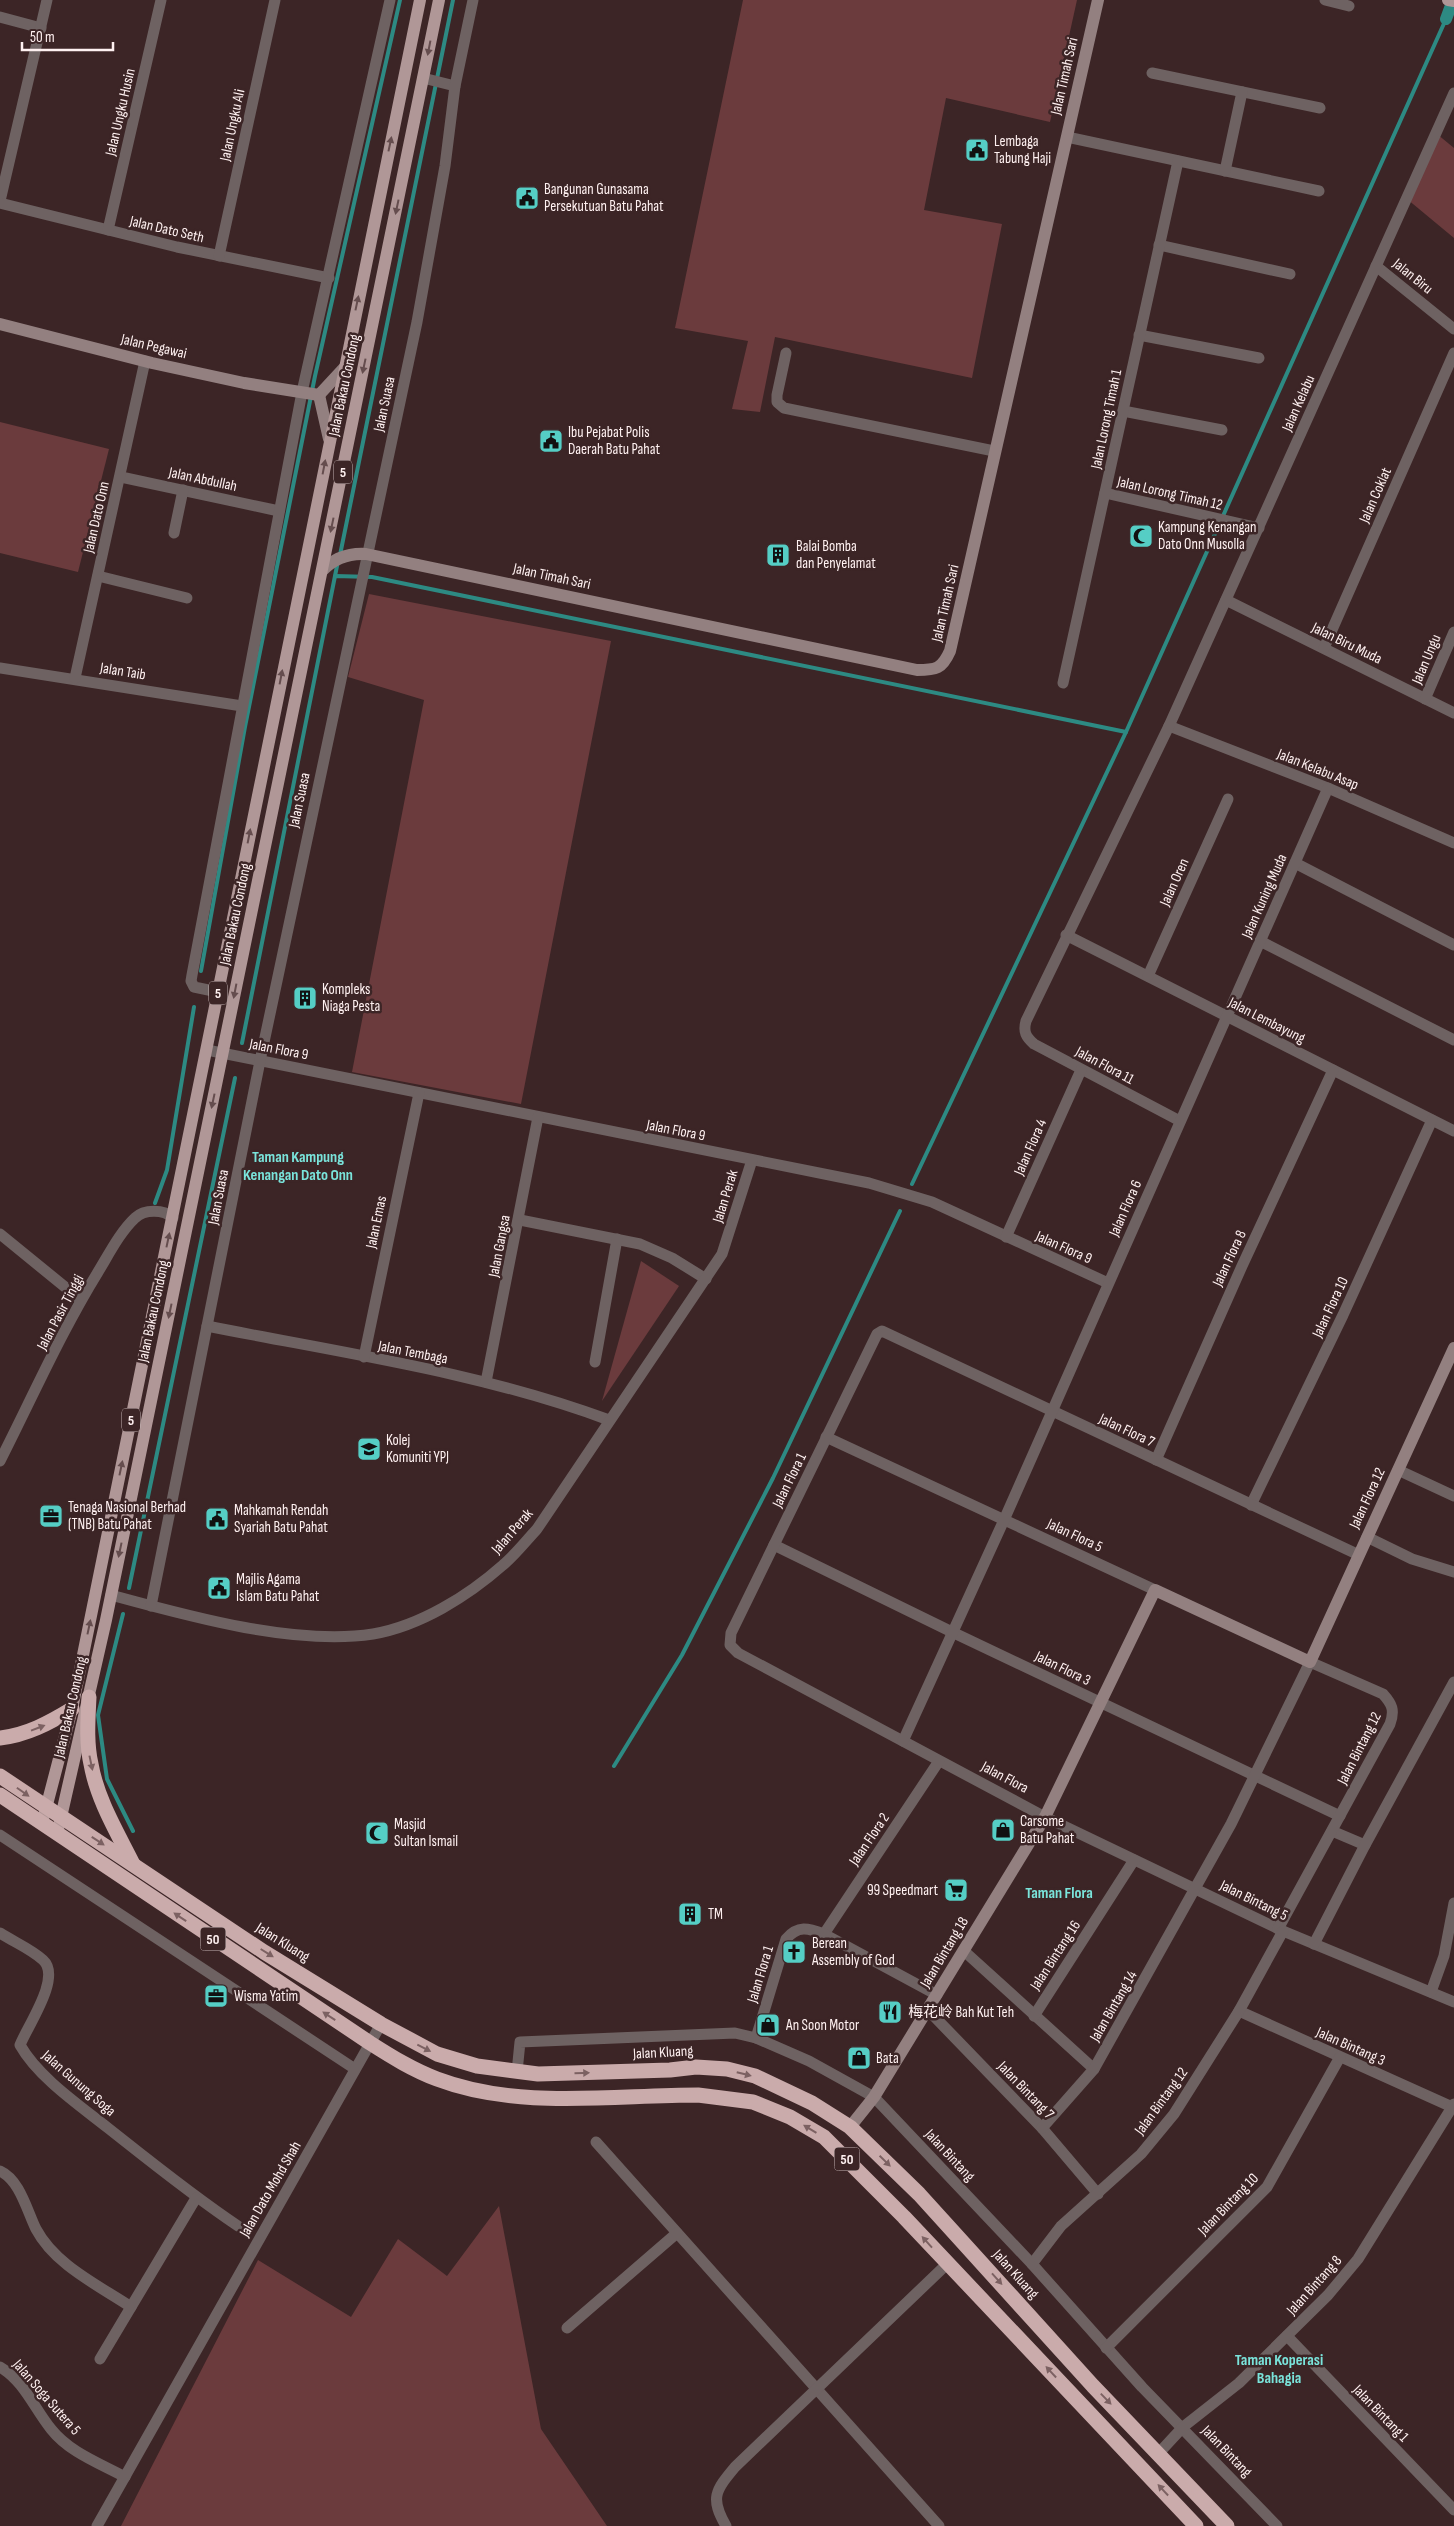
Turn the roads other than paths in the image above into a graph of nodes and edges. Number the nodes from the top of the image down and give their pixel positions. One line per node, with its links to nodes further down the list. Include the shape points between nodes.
1 (47, 0): 14 (street)
2 (161, 0): 26 (street, Jalan Ungku Husin)
3 (275, 0): 28 (street, Jalan Ungku Ali)
4 (390, 0): 31 (street)
5 (420, 0): 39 (main road, Jalan Bakau Condong / 5, one-way to 5)
6 (439, 0): 16 (main road, Jalan Bakau Condong / 5, one-way to 16)
7 (473, 0): 17 (street, Jalan Suasa)
8 (1098, 0): 21 (street, Jalan Timah Sari)
9 (1325, 0): 12 (street)
10 (1448, 0): 11 (main road)
11 (1454, 1)
12 (1349, 6)
13 (0, 17): 14 (street)
14 (40, 28): 25 (street)
15 (1152, 73): 18 (street)
16 (428, 79): 17 (street); 52 (main road, Jalan Bakau Condong / 5, one-way to 52)
17 (450, 85): 51 (street, Jalan Suasa, via 445,166 417,322)
18 (1242, 92): 20 (street); 23 (street)
19 (1454, 93): 29 (street, Jalan Kelabu)
20 (1320, 108)
21 (1067, 137): 22 (street); 44 (street, Jalan Timah Sari)
22 (1178, 161): 23 (street); 27 (street, Jalan Lorong Timah 1)
23 (1225, 171): 24 (street)
24 (1319, 191)
25 (0, 202): 26 (street, Jalan Dato Seth)
26 (108, 230): 28 (street, Jalan Dato Seth)
27 (1159, 244): 30 (street); 34 (street, Jalan Lorong Timah 1)
28 (220, 256): 31 (street, Jalan Dato Seth)
29 (1376, 266): 33 (street, Jalan Biru); 49 (street, Jalan Kelabu)
30 (1290, 274)
31 (329, 278): 40 (street)
32 (0, 324): 38 (street, Jalan Pegawai)
33 (1454, 328)
34 (1140, 335): 37 (street); 41 (street, Jalan Lorong Timah 1)
35 (786, 353): 44 (street, via 777,395 777,402 784,408)
36 (1454, 353): 57 (street, Jalan Coklat)
37 (1259, 358)
38 (145, 361): 40 (street, Jalan Pegawai, via 244,383); 45 (street, Jalan Dato Onn)
39 (344, 368): 40 (street); 43 (main road, Jalan Bakau Condong / 5)
40 (311, 393): 43 (street, via 327,425); 48 (street)
41 (1123, 410): 42 (street); 47 (street, Jalan Lorong Timah 1)
42 (1222, 430)
43 (329, 442): 73 (main road, Jalan Bakau Condong / 5, one-way to 43)
44 (994, 451): 51 (street, Jalan Timah Sari, via 950,651 945,663 933,670 917,670)
45 (120, 477): 46 (street, Jalan Abdullah); 53 (street, Jalan Dato Onn)
46 (183, 490): 48 (street, Jalan Abdullah); 50 (street)
47 (1105, 494): 49 (street, Jalan Lorong Timah 12); 60 (street, Jalan Lorong Timah 1)
48 (279, 511): 62 (street)
49 (1259, 528): 55 (street, Jalan Kelabu)
50 (174, 533)
51 (361, 553): 52 (street, via 331,561); 79 (street, Jalan Suasa, via 363,569)
52 (322, 571): 78 (main road, Jalan Bakau Condong / 5, one-way to 78)
53 (98, 576): 54 (street); 59 (street, Jalan Dato Onn)
54 (187, 598)
55 (1226, 600): 57 (street, Jalan Biru Muda); 64 (street, Jalan Kelabu)
56 (1454, 632): 61 (street, Jalan Ungu)
57 (1324, 648): 61 (street, Jalan Biru Muda)
58 (0, 668): 59 (street, Jalan Taib)
59 (75, 678): 62 (street, Jalan Taib)
60 (1063, 683)
61 (1425, 699): 63 (street, Jalan Biru Muda)
62 (242, 706): 73 (street, via 191,981 194,987)
63 (1454, 713)
64 (1169, 726): 65 (street, Jalan Kelabu Asap); 69 (street, Jalan Kelabu)
65 (1328, 788): 67 (street, Jalan Kelabu Asap); 68 (street, Jalan Kuning Muda)
66 (1228, 800): 72 (street, Jalan Oren)
67 (1454, 843)
68 (1295, 862): 70 (street, Jalan Kuning Muda); 71 (street)
69 (1066, 935): 72 (street, Jalan Lembayung); 75 (street, Jalan Kelabu)
70 (1260, 941): 74 (street, Jalan Kuning Muda); 76 (street)
71 (1454, 945)
72 (1148, 976): 74 (street, Jalan Lembayung)
73 (218, 992): 77 (main road, Jalan Bakau Condong / 5)
74 (1227, 1016): 81 (street, Jalan Lembayung); 85 (street, Jalan Flora 6)
75 (1024, 1028): 80 (street, Jalan Flora 11, via 1027,1038 1034,1044)
76 (1454, 1040)
77 (207, 1050): 78 (street); 88 (main road, Jalan Bakau Condong / 5)
78 (223, 1053): 79 (street, Jalan Flora 9); 117 (main road, Jalan Bakau Condong / 5, one-way to 117)
79 (260, 1061): 82 (street, Jalan Flora 9); 96 (street, Jalan Suasa)
80 (1081, 1070): 85 (street, Jalan Flora 11); 91 (street, Jalan Flora 4)
81 (1333, 1070): 84 (street, Jalan Lembayung); 106 (street, Jalan Flora 8)
82 (419, 1093): 83 (street, Jalan Flora 9); 99 (street, Jalan Emas)
83 (538, 1117): 87 (street, Jalan Flora 9); 89 (street, Jalan Gangsa)
84 (1432, 1120): 86 (street, Jalan Lembayung); 110 (street, Jalan Flora 10)
85 (1180, 1122): 94 (street, Jalan Flora 6)
86 (1454, 1132)
87 (752, 1160): 91 (street, Jalan Flora 9, via 869,1182 899,1191 932,1202); 93 (street, Jalan Perak, via 722,1254)
88 (170, 1215): 95 (street, Jalan Pasir Tinggi, via 157,1211 136,1217); 125 (main road, Jalan Bakau Condong / 5, one-way to 88)
89 (520, 1220): 92 (street); 102 (street, Jalan Gangsa)
90 (0, 1234): 95 (street)
91 (1006, 1237): 94 (street, Jalan Flora 9)
92 (617, 1239): 93 (street, via 640,1244 672,1258); 100 (street)
93 (706, 1279): 104 (street, Jalan Perak)
94 (1108, 1282): 103 (street, Jalan Flora 6)
95 (81, 1300): 107 (street, Jalan Pasir Tinggi)
96 (207, 1326): 99 (street, Jalan Tembaga); 118 (street, Jalan Suasa)
97 (882, 1331): 103 (street, Jalan Flora 7); 105 (street, Jalan Flora 1, via 876,1334)
98 (1454, 1348): 101 (street, Jalan Flora 12)
99 (364, 1357): 102 (street, Jalan Tembaga)
100 (595, 1362)
101 (1450, 1366): 108 (street, Jalan Flora 12)
102 (486, 1382): 104 (street, Jalan Tembaga, via 558,1401)
103 (1052, 1411): 106 (street, Jalan Flora 7); 111 (street, Jalan Flora 6)
104 (609, 1420): 118 (street, Jalan Perak, via 537,1529 504,1564 464,1595 403,1626 373,1634 285,1634)
105 (826, 1437): 111 (street, Jalan Flora 5); 113 (street, Jalan Flora 1)
106 (1156, 1460): 110 (street, Jalan Flora 7)
107 (0, 1461)
108 (1398, 1470): 109 (street); 112 (street, Jalan Flora 12)
109 (1454, 1496)
110 (1251, 1505): 114 (street, Jalan Flora 7)
111 (1004, 1520): 116 (street, Jalan Flora 5); 119 (street, Jalan Flora 6)
112 (1367, 1537): 114 (street, Jalan Flora 12); 115 (street, via 1412,1560)
113 (774, 1544): 119 (street, Jalan Flora 3); 120 (street, Jalan Flora 1, via 730,1633)
114 (1359, 1555): 121 (street, Jalan Flora 12)
115 (1454, 1572)
116 (1155, 1590): 121 (street, Jalan Flora 5); 124 (street)
117 (111, 1595): 118 (street, Jalan Perak); 123 (main road, Jalan Bakau Condong / 5)
118 (152, 1606)
119 (952, 1632): 124 (street, Jalan Flora 3); 127 (street, Jalan Flora 6)
120 (730, 1645): 127 (street, Jalan Flora, via 738,1653)
121 (1310, 1662): 130 (street, Jalan Bintang 14); 133 (street, Jalan Bintang 12, via 1383,1694 1394,1713)
122 (1454, 1682): 140 (street)
123 (89, 1697): 135 (main road, Jalan Bakau Condong / 5); 142 (highway, one-way to 142, via 91,1765 105,1808)
124 (1101, 1703): 130 (street, Jalan Flora 3); 134 (street)
125 (72, 1709): 126 (highway, one-way to 125, via 48,1724); 132 (main road, Jalan Bakau Condong / 5)
126 (0, 1738)
127 (903, 1741): 128 (street, Jalan Flora)
128 (939, 1761): 134 (street, Jalan Flora); 147 (street, Jalan Flora 2)
129 (0, 1776): 132 (highway, Jalan Kluang, one-way to 132)
130 (1254, 1776): 133 (street, Jalan Flora 3); 143 (street, Jalan Bintang 14)
131 (0, 1795): 136 (highway)
132 (46, 1808): 135 (highway, Jalan Kluang); 136 (main road, Jalan Bakau Condong / 5)
133 (1340, 1816): 137 (street, Jalan Bintang 12)
134 (1045, 1817): 141 (street, Jalan Bintang 5); 149 (street, Jalan Bintang 18)
135 (62, 1819): 138 (main road, Jalan Bakau Condong / 5); 142 (highway, Jalan Kluang / 50, one-way to 142)
136 (41, 1823): 138 (highway)
137 (1332, 1831): 140 (street); 145 (street, Jalan Bintang 12)
138 (57, 1834): 158 (highway, 50, one-way to 138)
139 (0, 1835): 160 (street)
140 (1365, 1845): 148 (street)
141 (1134, 1860): 143 (street, Jalan Bintang 5); 155 (street, Jalan Bintang 16)
142 (134, 1864): 156 (highway, Jalan Kluang / 50, one-way to 156, via 232,1931)
143 (1197, 1890): 145 (street, Jalan Bintang 5); 161 (street, Jalan Bintang 14)
144 (1454, 1903): 150 (street, via 1444,1956)
145 (1280, 1930): 148 (street, Jalan Bintang 5); 154 (street, Jalan Bintang 12)
146 (0, 1933): 170 (street, Jalan Gunung Soga, via 44,1961 50,1972 50,1984 20,2045 28,2059 78,2105)
147 (824, 1934): 151 (street, Jalan Flora 1); 157 (street, Jalan Flora 1, via 801,1928 786,1939)
148 (1314, 1944): 150 (street, Jalan Bintang 5)
149 (964, 1951): 151 (street, Jalan Bintang 18); 155 (street)
150 (1431, 1992): 152 (street, Jalan Bintang 5)
151 (937, 1995): 153 (street, Jalan Bintang 18)
152 (1454, 2002)
153 (928, 2010): 163 (street, Jalan Bintang 18); 166 (street, Jalan Bintang 7)
154 (1239, 2011): 159 (street, Jalan Bintang 3); 169 (street, Jalan Bintang 12, via 1160,2133)
155 (1034, 2016): 161 (street)
156 (381, 2024): 158 (street, Jalan Dato Mohd Shah); 162 (highway, Jalan Kluang / 50, one-way to 162, via 437,2054 477,2066)
157 (756, 2038): 162 (street, Jalan Bintang, via 716,2033 520,2042); 163 (street, Jalan Bintang, via 809,2061)
158 (370, 2043): 160 (street, Jalan Dato Mohd Shah); 173 (highway, 50, one-way to 158, via 824,2137 790,2117 753,2102 698,2095 532,2098 494,2093 438,2079)
159 (1340, 2058): 164 (street, Jalan Bintang 3); 178 (street, Jalan Bintang 10, via 1267,2188)
160 (355, 2069): 184 (street, Jalan Dato Mohd Shah)
161 (1094, 2069): 166 (street, Jalan Bintang 14)
162 (517, 2072): 165 (highway, Jalan Kluang / 50, one-way to 165, via 727,2069 755,2076 787,2090)
163 (874, 2097): 165 (street, Jalan Bintang 18); 174 (street, Jalan Bintang)
164 (1453, 2106): 177 (street, Jalan Bintang 8, via 1358,2259)
165 (850, 2127): 183 (highway, Jalan Kluang / 50, one-way to 183, via 919,2194)
166 (1042, 2128): 169 (street, Jalan Bintang 7)
167 (596, 2142): 172 (street)
168 (0, 2171): 175 (street, via 15,2184 45,2244 73,2269)
169 (1098, 2194): 174 (street, Jalan Bintang 12, via 1061,2226)
170 (196, 2198): 171 (street, Jalan Gunung Soga); 175 (street)
171 (238, 2226)
172 (677, 2233): 176 (street); 181 (street)
173 (947, 2264): 181 (street); 189 (highway, 50, one-way to 173)
174 (1032, 2264): 178 (street, Jalan Bintang)
175 (131, 2307): 179 (street)
176 (568, 2328)
177 (1287, 2336): 182 (street, Jalan Bintang 8, via 1239,2383); 185 (street, Jalan Bintang 1)
178 (1106, 2348): 182 (street, Jalan Bintang)
179 (100, 2359)
180 (0, 2367): 184 (street, Jalan Soga Sutera 5, via 29,2395 51,2429 73,2449)
181 (818, 2388): 187 (street, via 734,2467 717,2488 718,2510); 188 (street)
182 (1183, 2427): 183 (street, Jalan Bintang 8); 191 (street, Jalan Bintang)
183 (1158, 2454): 190 (highway, Jalan Kluang / 50)
184 (125, 2477): 186 (street, Jalan Dato Mohd Shah)
185 (1454, 2510)
186 (97, 2526)
187 (726, 2526)
188 (940, 2526)
189 (1196, 2526)
190 (1227, 2526)
191 (1277, 2526)

